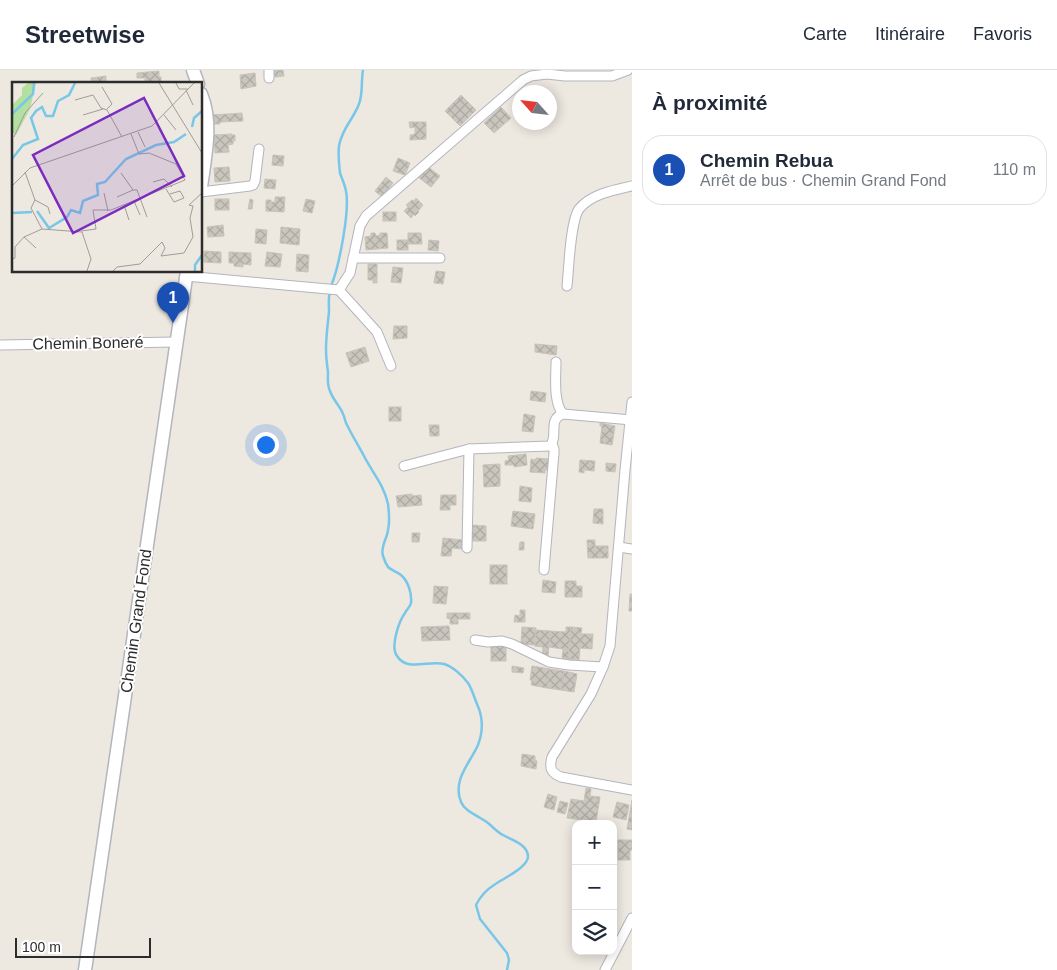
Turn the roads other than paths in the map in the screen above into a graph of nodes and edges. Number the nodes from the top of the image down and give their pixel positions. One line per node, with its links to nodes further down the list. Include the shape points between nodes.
1 (193, 70): 3 (street)
2 (628, 70): 9 (street, via 612,76 547,74 523,80 366,216 360,226)
3 (197, 82)
4 (202, 97): 6 (street, via 207,117)
5 (259, 149): 8 (street, via 253,185)
6 (202, 178)
7 (632, 186): 12 (street, via 589,200 579,210 574,223)
8 (202, 192)
9 (353, 258): 10 (street); 13 (street, via 350,273)
10 (440, 258)
11 (187, 274): 13 (street); 14 (street, Chemin Grand Fond)
12 (567, 286)
13 (337, 290): 17 (street, via 377,332)
14 (176, 342): 15 (street, Chemin Boneré); 33 (street, Chemin Grand Fond)
15 (0, 345)
16 (556, 362): 19 (street, via 558,409)
17 (391, 366)
18 (632, 402): 20 (street)
19 (563, 414): 20 (street); 21 (street, via 554,421)
20 (631, 420): 24 (street)
21 (552, 444): 22 (street); 28 (street, via 554,453)
22 (469, 449): 23 (street); 26 (street)
23 (404, 466)
24 (628, 470): 25 (street)
25 (619, 547): 27 (street); 30 (street, via 610,646)
26 (467, 548)
27 (632, 549)
28 (544, 570)
29 (475, 640): 30 (street, via 502,641 549,662)
30 (603, 667): 31 (street, via 550,765 554,773 562,777)
31 (632, 790)
32 (632, 918): 34 (street)
33 (85, 970)
34 (605, 970)

